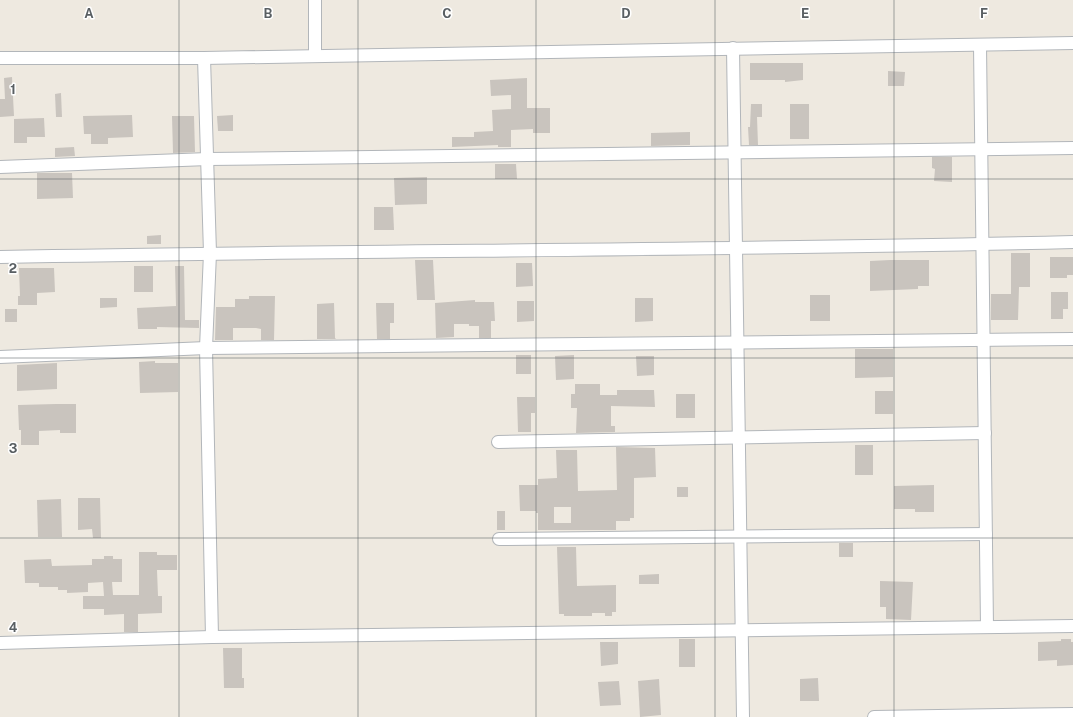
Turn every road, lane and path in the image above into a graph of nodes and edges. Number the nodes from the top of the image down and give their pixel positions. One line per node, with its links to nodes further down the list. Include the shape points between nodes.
1 (315, 0): 5 (street)
2 (1073, 44): 3 (street)
3 (980, 45): 4 (street); 9 (street)
4 (733, 48): 5 (street); 10 (street)
5 (315, 56): 7 (street)
6 (0, 58): 7 (street)
7 (204, 58): 11 (street)
8 (1073, 148): 9 (street)
9 (981, 149): 10 (street); 14 (street)
10 (735, 151): 11 (street); 15 (street)
11 (208, 159): 12 (street); 16 (street)
12 (0, 167)
13 (1073, 242): 14 (street)
14 (982, 244): 15 (street); 19 (street)
15 (736, 248): 16 (street); 20 (street)
16 (210, 253): 17 (street); 21 (street)
17 (0, 258)
18 (1073, 339): 19 (street)
19 (984, 340): 20 (street); 23 (street)
20 (737, 344): 21 (street); 24 (street)
21 (206, 348): 22 (street); 32 (street)
22 (0, 357)
23 (985, 434): 24 (street); 26 (street)
24 (739, 438): 25 (street); 27 (street)
25 (498, 442)
26 (986, 534): 27 (street); 30 (street)
27 (740, 536): 28 (street); 31 (street)
28 (499, 539)
29 (1073, 626): 30 (street)
30 (987, 627): 31 (street)
31 (741, 631): 32 (street); 35 (street)
32 (212, 637): 33 (street)
33 (0, 643)
34 (1073, 714): 36 (street)
35 (742, 717)
36 (874, 717)

